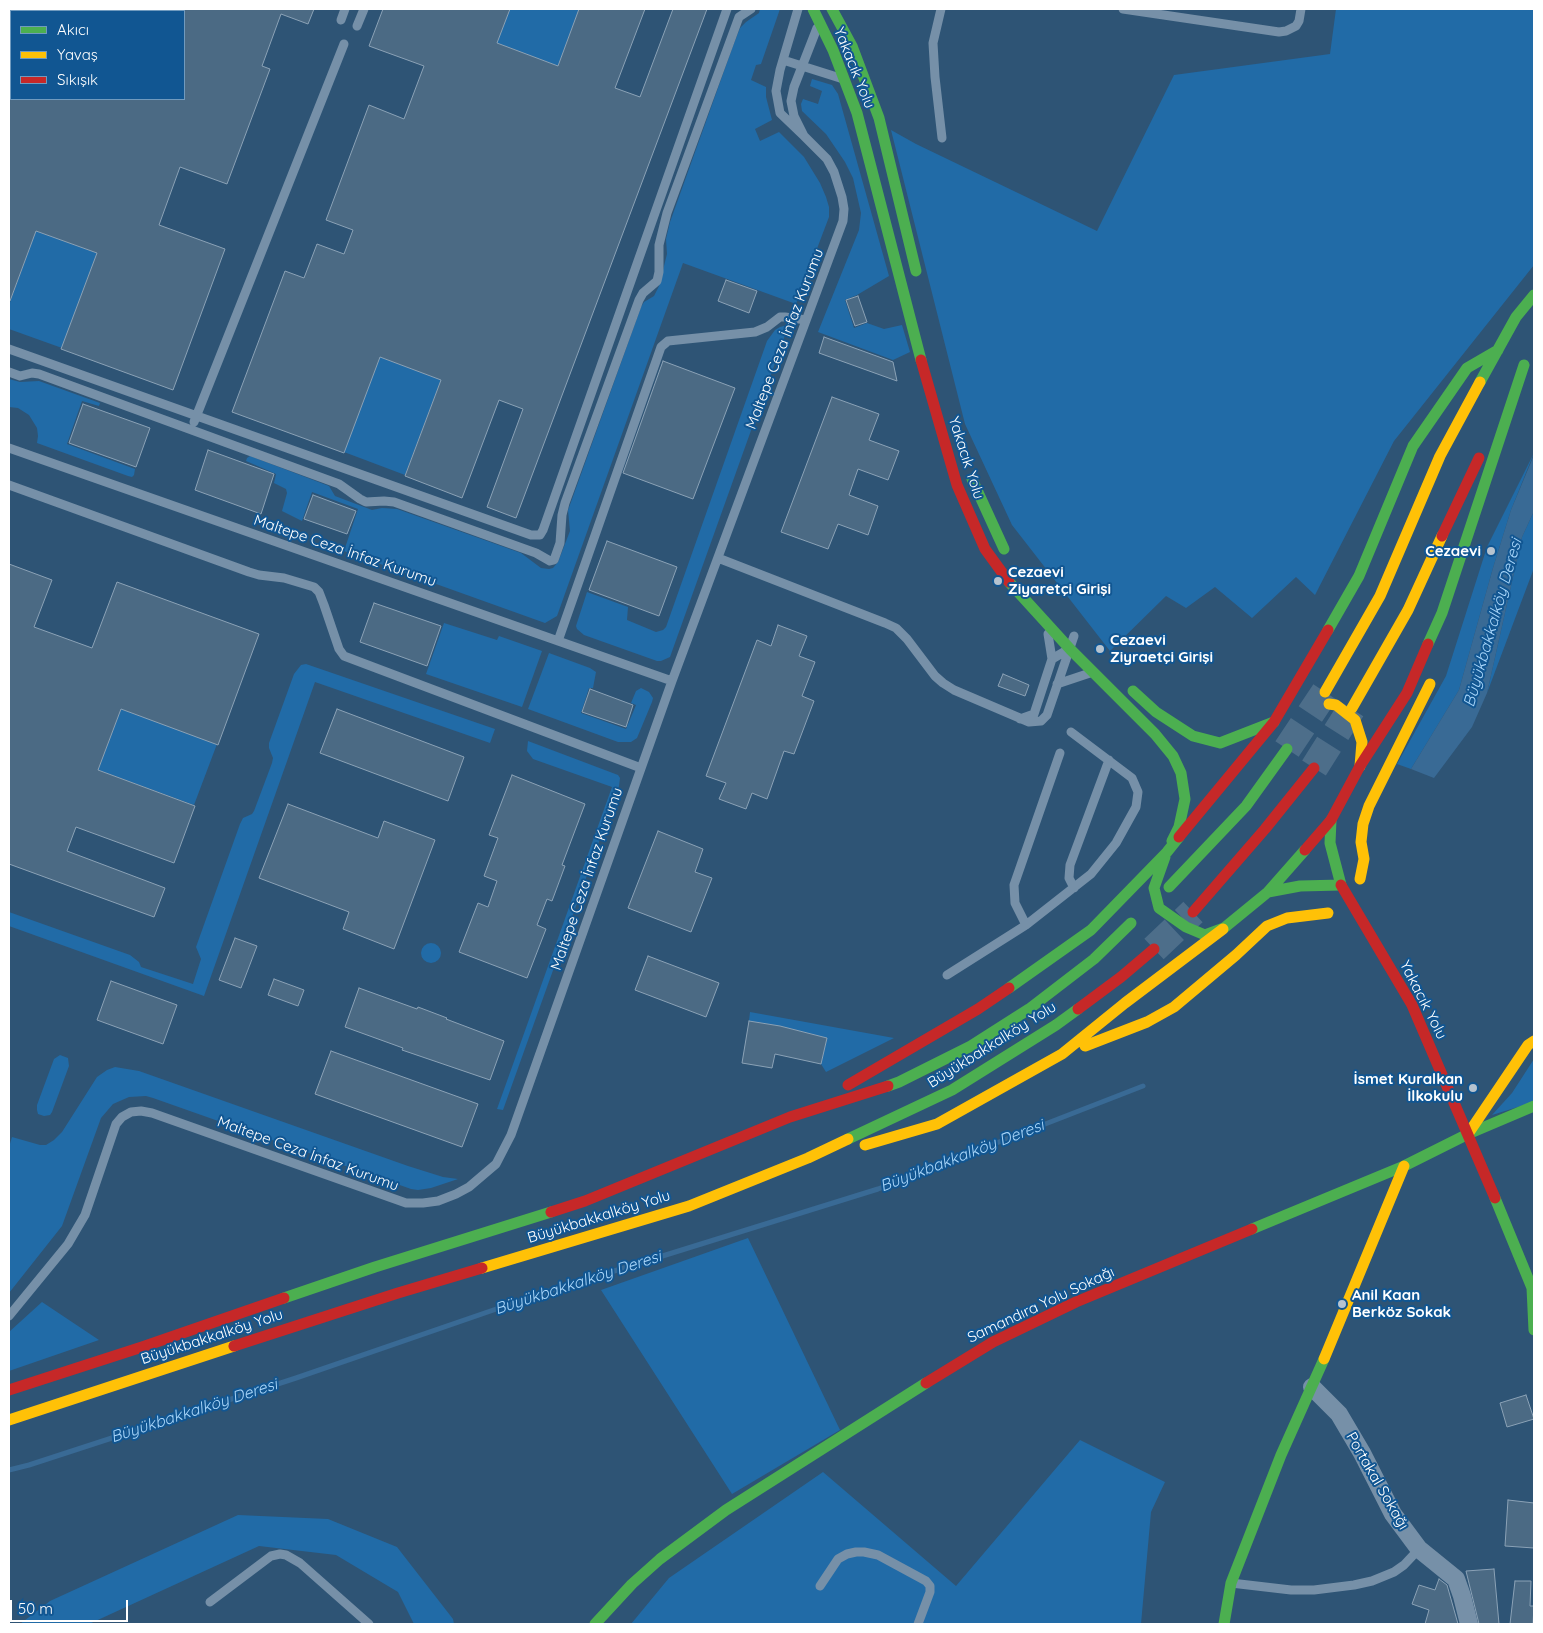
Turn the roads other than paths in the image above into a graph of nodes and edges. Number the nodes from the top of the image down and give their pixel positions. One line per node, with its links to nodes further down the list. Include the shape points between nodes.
1 (346, 9): 12 (lane)
2 (364, 9): 14 (lane)
3 (727, 9): 27 (lane, via 540,535 531,536)
4 (751, 9): 28 (lane, via 739,17 667,213 659,245 657,281 639,300 565,503 560,543 554,560 394,502 366,502 339,484)
5 (798, 9): 16 (lane, Maltepe Ceza İnfaz Kurumu)
6 (813, 9): 13 (main road, Yakacık Yolu)
7 (823, 9): 13 (lane, Maltepe Ceza İnfaz Kurumu)
8 (832, 9): 21 (main road, Yakacık Yolu, via 852,46 879,118)
9 (941, 9): 20 (lane, via 933,43)
10 (1123, 9): 11 (lane, via 1286,32 1299,21)
11 (1301, 9)
12 (341, 20)
13 (820, 22): 17 (lane, Maltepe Ceza İnfaz Kurumu); 18 (main road, Yakacık Yolu)
14 (358, 26)
15 (344, 44): 27 (lane)
16 (783, 60): 17 (lane); 19 (lane, Maltepe Ceza İnfaz Kurumu, via 776,91 780,113)
17 (801, 66): 18 (lane); 19 (lane, Maltepe Ceza İnfaz Kurumu, via 791,101)
18 (846, 80): 37 (main road, Yakacık Yolu, via 957,485 985,549 1010,584)
19 (804, 136): 23 (lane, Maltepe Ceza İnfaz Kurumu, via 827,159 844,209 838,236)
20 (942, 138)
21 (918, 282)
22 (1534, 295): 25 (main road, via 1516,317)
23 (806, 320): 32 (lane, Maltepe Ceza İnfaz Kurumu); 39 (lane, via 780,317 755,332 668,341 661,347)
24 (9, 349): 27 (lane)
25 (1498, 350): 50 (main road, via 1467,368 1413,446 1359,576); 55 (main road, via 1440,456 1380,596 1322,697 1355,720 1362,742)
26 (9, 372): 28 (lane, via 20,376 39,374)
27 (196, 417): 28 (lane)
28 (191, 429)
29 (9, 448): 39 (lane, Maltepe Ceza İnfaz Kurumu)
30 (967, 466): 33 (main road, Yakacık Yolu)
31 (9, 485): 56 (lane, via 248,572 314,587 344,656)
32 (718, 558): 45 (lane, Maltepe Ceza İnfaz Kurumu); 49 (lane, via 896,628 943,683)
33 (1010, 558)
34 (1022, 578): 36 (main road)
35 (1442, 612): 38 (main road); 48 (main road, via 1526,362 1408,610); 55 (main road, via 1407,693)
36 (1056, 617)
37 (1046, 624): 40 (main road, Yakacık Yolu); 41 (lane)
38 (1444, 638)
39 (558, 641): 45 (lane, Maltepe Ceza İnfaz Kurumu)
40 (1070, 649): 40 (lane, via 1077,639); 41 (lane); 42 (main road, Yakacık Yolu); 46 (lane)
41 (1052, 660): 49 (lane, via 1034,714)
42 (1093, 672): 46 (lane); 59 (main road, Yakacık Yolu, via 1155,734 1173,756 1181,773 1185,799 1180,827)
43 (1434, 676): 60 (main road, via 1369,806 1363,824 1364,859)
44 (1121, 680): 50 (main road, via 1156,712 1193,736 1220,743)
45 (672, 681): 56 (lane, Maltepe Ceza İnfaz Kurumu)
46 (1058, 684): 49 (lane, via 1044,719 1029,722)
47 (1295, 705): 50 (main road)
48 (1352, 708)
49 (1020, 719)
50 (1274, 722): 59 (main road)
51 (1071, 732): 54 (lane)
52 (1287, 749): 62 (main road, via 1246,806)
53 (1060, 753): 68 (lane, via 1014,885 1015,903)
54 (1109, 760): 63 (lane, via 1070,865 1069,878); 63 (lane, via 1135,782 1137,802 1116,843 1092,874)
55 (1360, 766): 58 (main road)
56 (641, 768): 80 (lane, Maltepe Ceza İnfaz Kurumu, via 511,1135 496,1164 485,1175 456,1194 430,1202 406,1203 152,1113 130,1112 116,1124 84,1215 68,1244)
57 (1314, 768): 65 (main road)
58 (1331, 820): 61 (main road, Yakacık Yolu, via 1330,842); 64 (main road)
59 (1167, 852): 69 (main road, via 1154,888 1160,908 1186,927 1205,935); 75 (main road, via 1091,930 969,1014)
60 (1360, 879)
61 (1341, 885): 64 (main road, via 1300,886); 76 (main road, Yakacık Yolu, via 1412,1005)
62 (1169, 887)
63 (1074, 888): 68 (lane)
64 (1268, 892): 69 (main road)
65 (1193, 912)
66 (1328, 914): 73 (main road, via 1287,918 1267,926 1174,1006 1147,1022)
67 (1131, 923): 75 (main road, Büyükbakkalköy Yolu, via 1094,959 1028,1010 971,1046 899,1082)
68 (1026, 925): 71 (lane)
69 (1224, 928): 73 (main road)
70 (1154, 949): 77 (main road, Büyükbakkalköy Yolu, via 1122,977 1056,1025 952,1090)
71 (948, 975)
72 (1532, 1040): 76 (main road)
73 (1062, 1054): 77 (main road, via 937,1124)
74 (1534, 1106): 76 (main road, Samandıra Yolu Sokağı)
75 (790, 1117): 83 (main road, Büyükbakkalköy Yolu, via 585,1201 375,1267)
76 (1468, 1134): 78 (main road, Samandıra Yolu Sokağı); 79 (main road, Yakacık Yolu)
77 (808, 1158): 84 (main road, Büyükbakkalköy Yolu, via 689,1206 398,1293)
78 (1404, 1166): 82 (main road); 90 (main road, Samandıra Yolu Sokağı, via 1076,1302 976,1351 689,1536 632,1584)
79 (1533, 1288): 81 (main road, Yakacık Yolu)
80 (9, 1316)
81 (1534, 1330)
82 (1312, 1387): 85 (street, Portakal Sokağı, via 1339,1414 1393,1514); 86 (main road, via 1281,1455)
83 (9, 1390)
84 (9, 1420)
85 (1419, 1549): 86 (lane, via 1394,1572 1354,1585 1291,1590); 93 (street, Portakal Sokağı, via 1456,1579)
86 (1231, 1583): 92 (main road)
87 (820, 1586): 91 (lane, via 838,1559 847,1554 864,1552 878,1555 930,1586)
88 (210, 1602): 89 (lane, via 271,1556 280,1554 300,1563)
89 (369, 1624)
90 (596, 1624)
91 (918, 1624)
92 (1224, 1624)
93 (1469, 1624)

